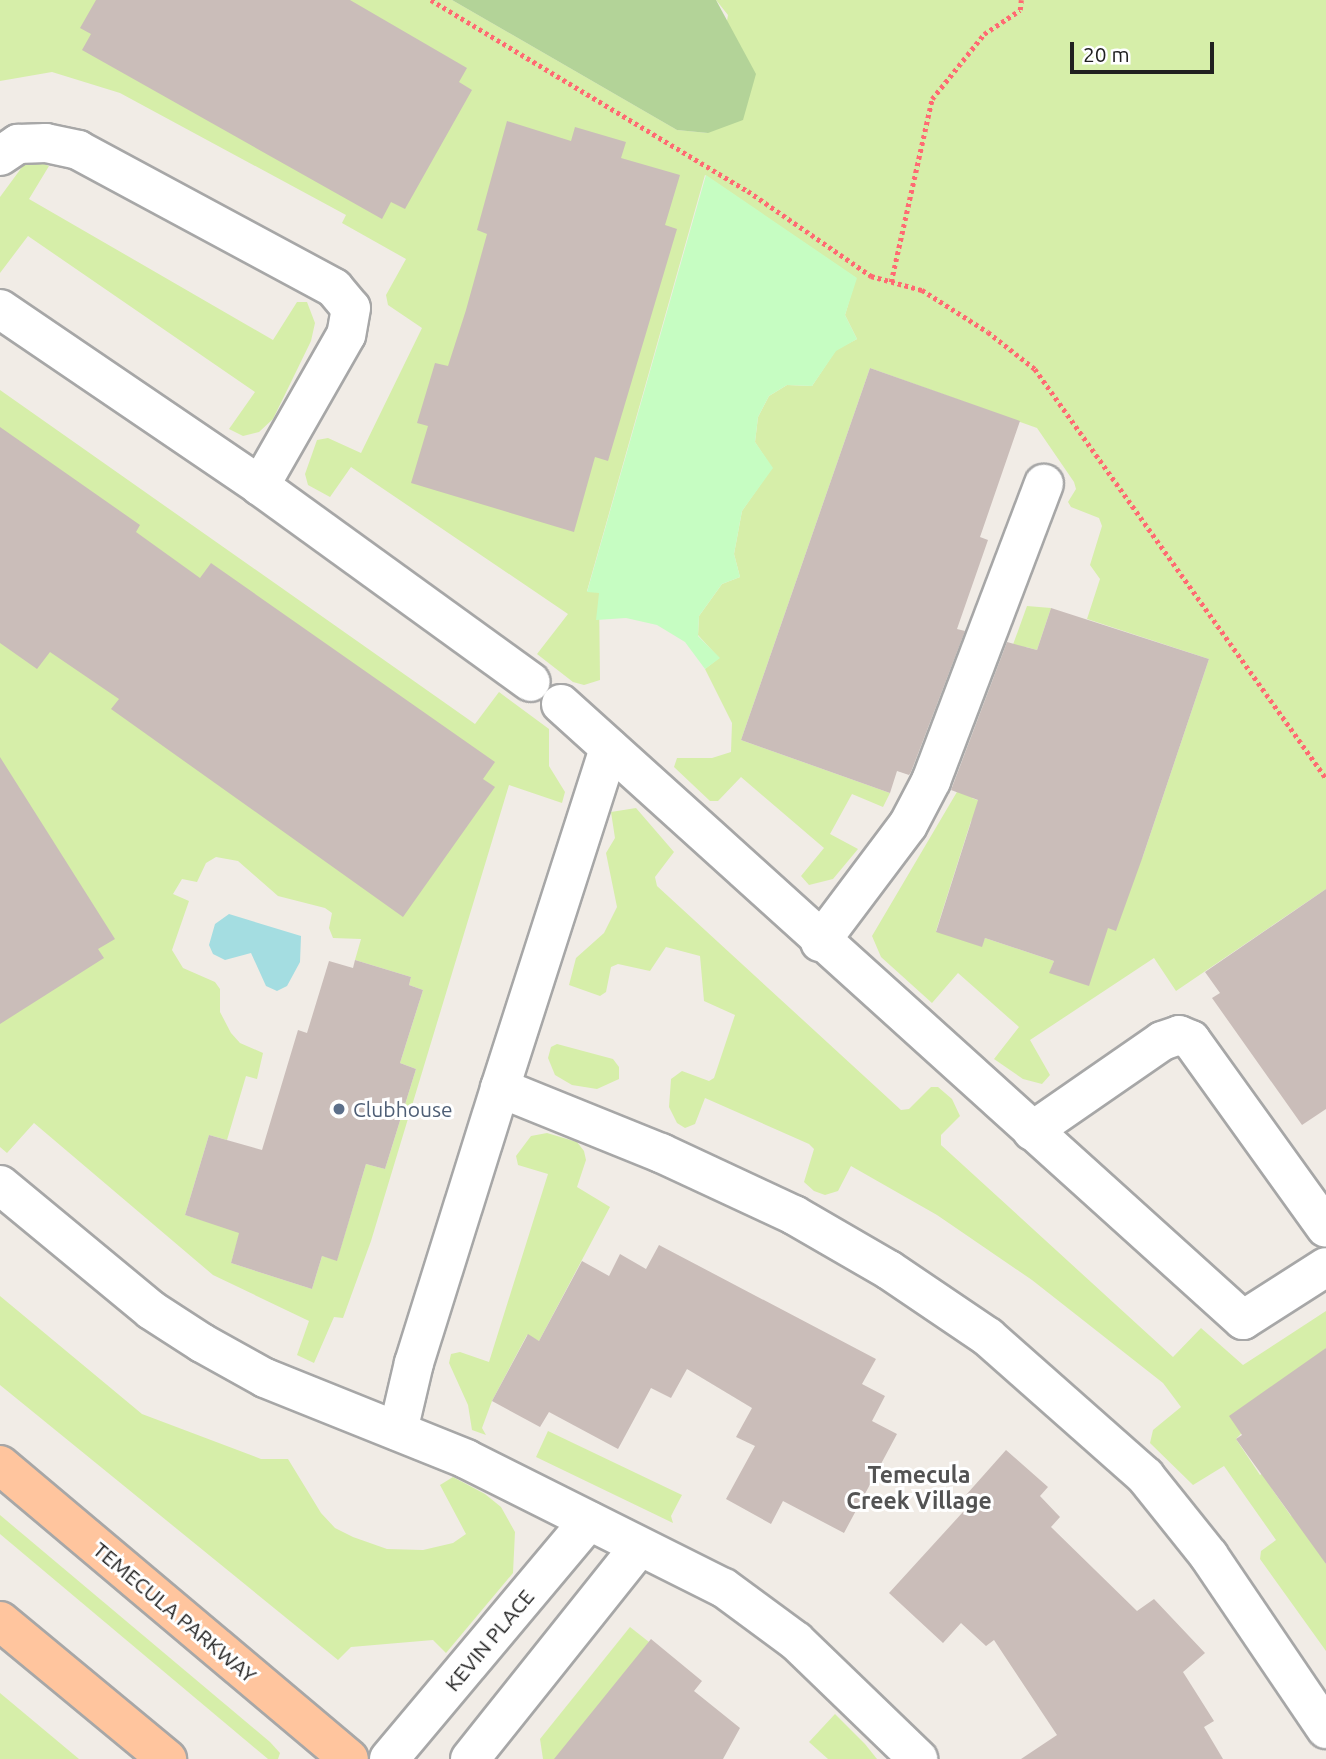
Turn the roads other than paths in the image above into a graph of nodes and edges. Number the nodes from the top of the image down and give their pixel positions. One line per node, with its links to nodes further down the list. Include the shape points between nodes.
1 (0, 156): 4 (lane, via 18,145 46,143 78,150 334,288 351,308 346,335)
2 (0, 309): 4 (lane)
3 (1044, 484): 8 (lane, via 931,781 901,836)
4 (260, 486): 5 (lane)
5 (531, 682)
6 (561, 704): 7 (lane)
7 (609, 748): 8 (lane); 9 (lane)
8 (820, 942): 10 (lane)
9 (500, 1088): 14 (lane, via 414,1363); 19 (lane, via 661,1153 794,1215 889,1270 988,1337 1144,1476 1216,1567)
10 (1032, 1131): 12 (lane, via 1162,1041 1179,1035 1191,1040); 13 (lane, via 1243,1320)
11 (0, 1185): 14 (lane, via 151,1310 202,1343 265,1378)
12 (1326, 1228)
13 (1326, 1267)
14 (398, 1431): 16 (lane, via 466,1459)
15 (0, 1465): 21 (main road, TEMECULA PARKWAY)
16 (589, 1521): 17 (lane); 22 (lane, KEVIN PLACE)
17 (639, 1547): 23 (lane); 24 (lane, via 723,1588 796,1641)
18 (0, 1621): 20 (main road)
19 (1326, 1729)
20 (167, 1759)
21 (349, 1759)
22 (389, 1759)
23 (470, 1759)
24 (918, 1759)

